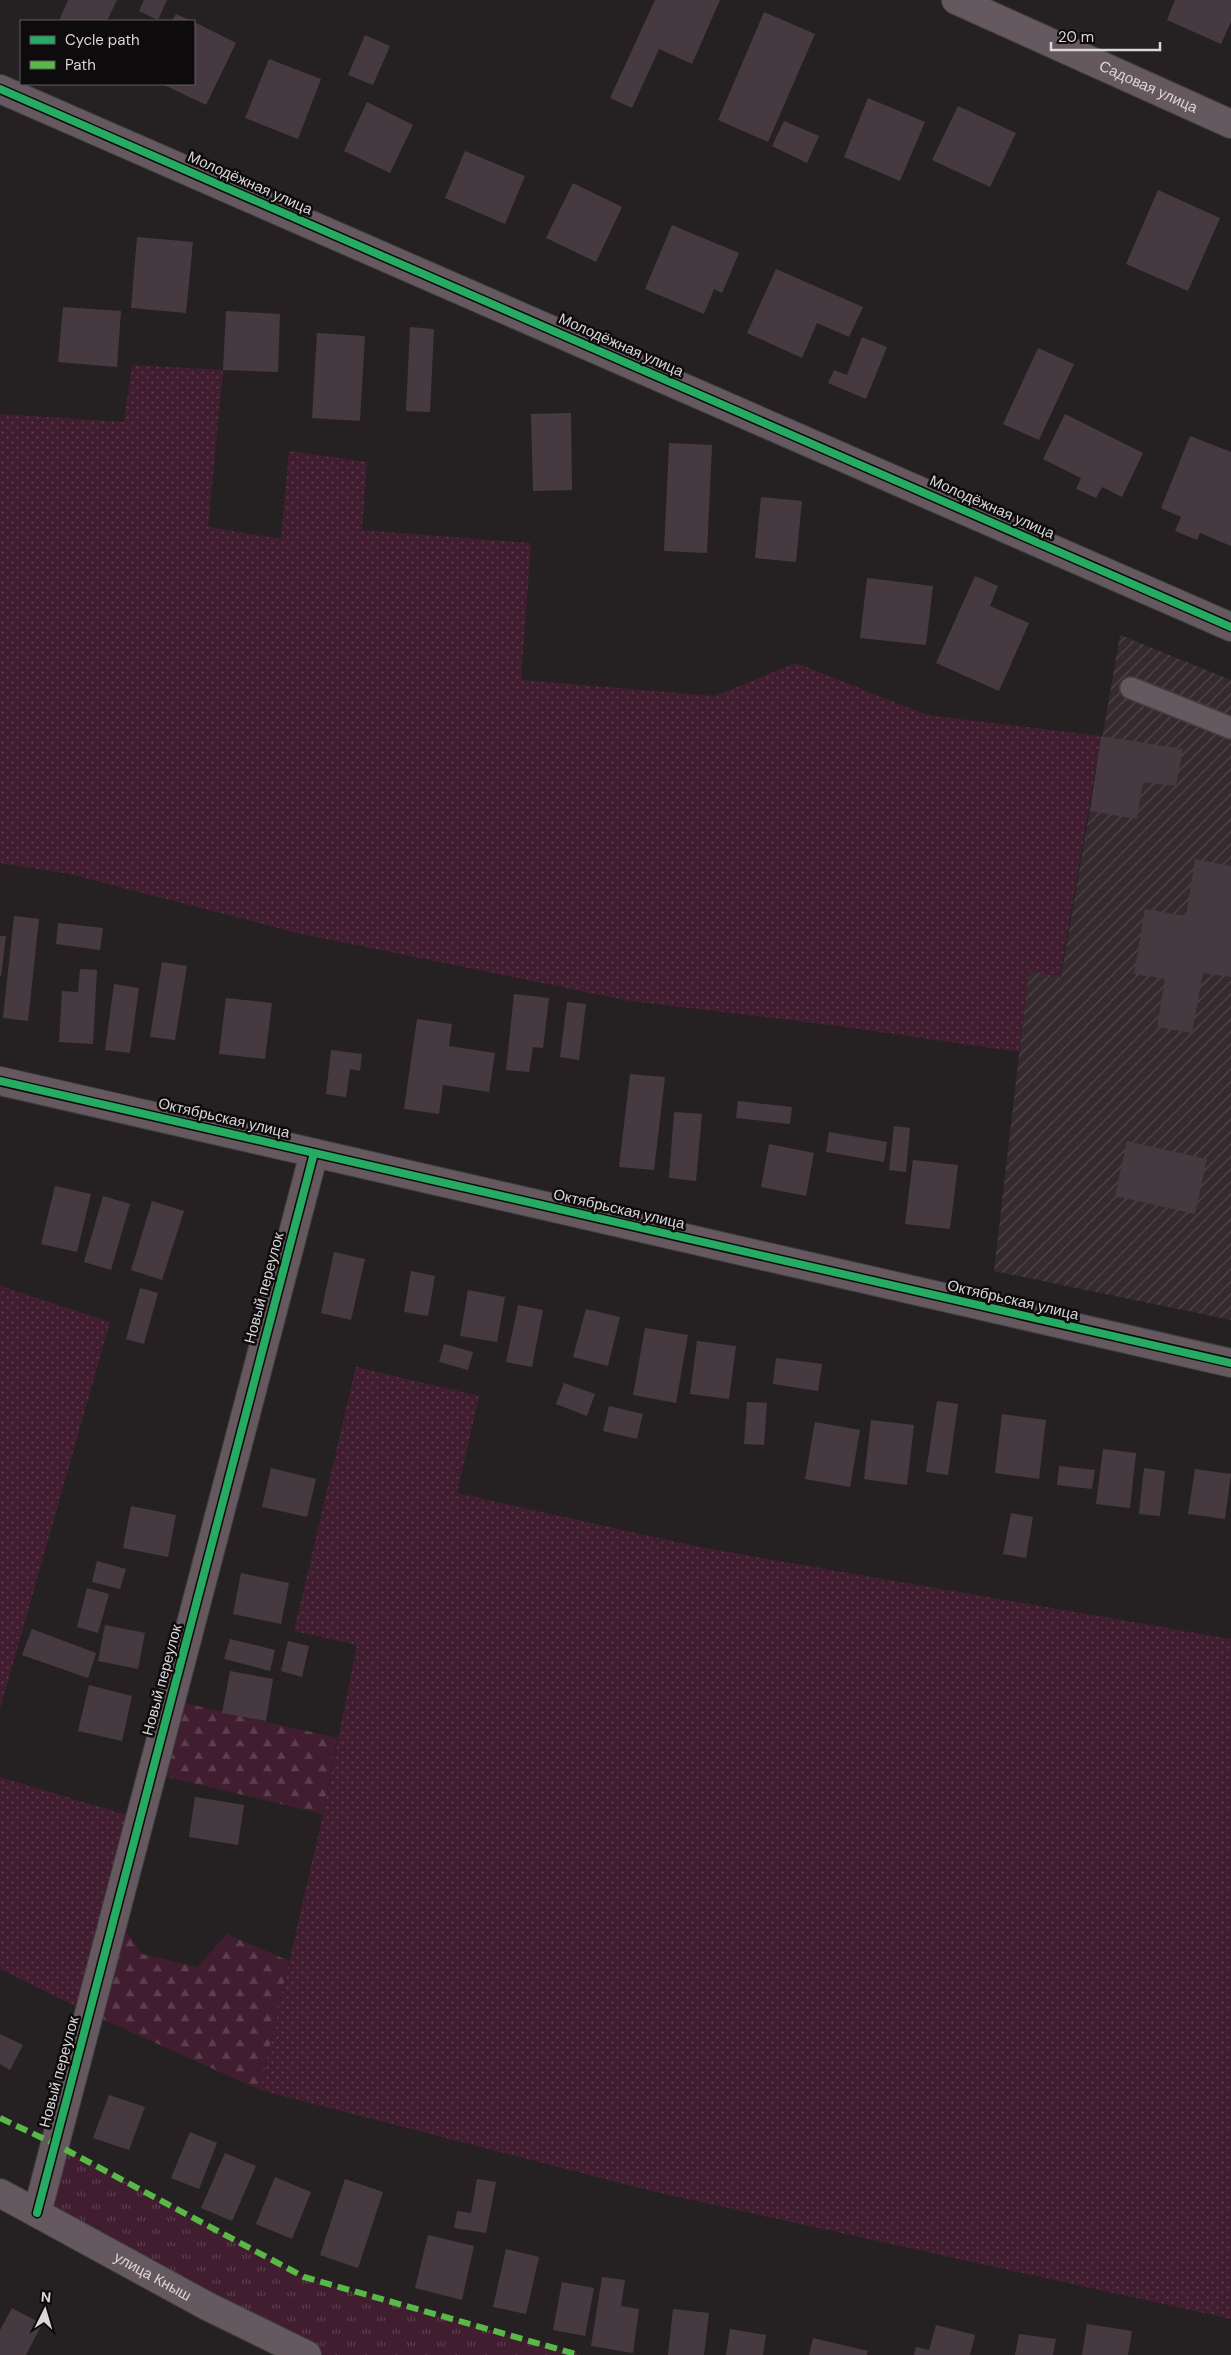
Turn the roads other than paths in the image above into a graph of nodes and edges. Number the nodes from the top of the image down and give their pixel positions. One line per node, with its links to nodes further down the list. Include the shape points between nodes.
1 (956, 0): 3 (street, Садовая улица)
2 (0, 89): 4 (street, Молодёжная улица)
3 (1231, 124)
4 (1231, 627)
5 (1130, 688): 6 (lane)
6 (1231, 728)
7 (0, 1081): 8 (street, Октябрьская улица)
8 (314, 1153): 9 (street, Октябрьская улица); 11 (street, Новый переулок)
9 (1231, 1363)
10 (0, 2193): 11 (street, улица Кныш)
11 (37, 2214): 12 (street, улица Кныш, via 207,2306)
12 (307, 2355)

